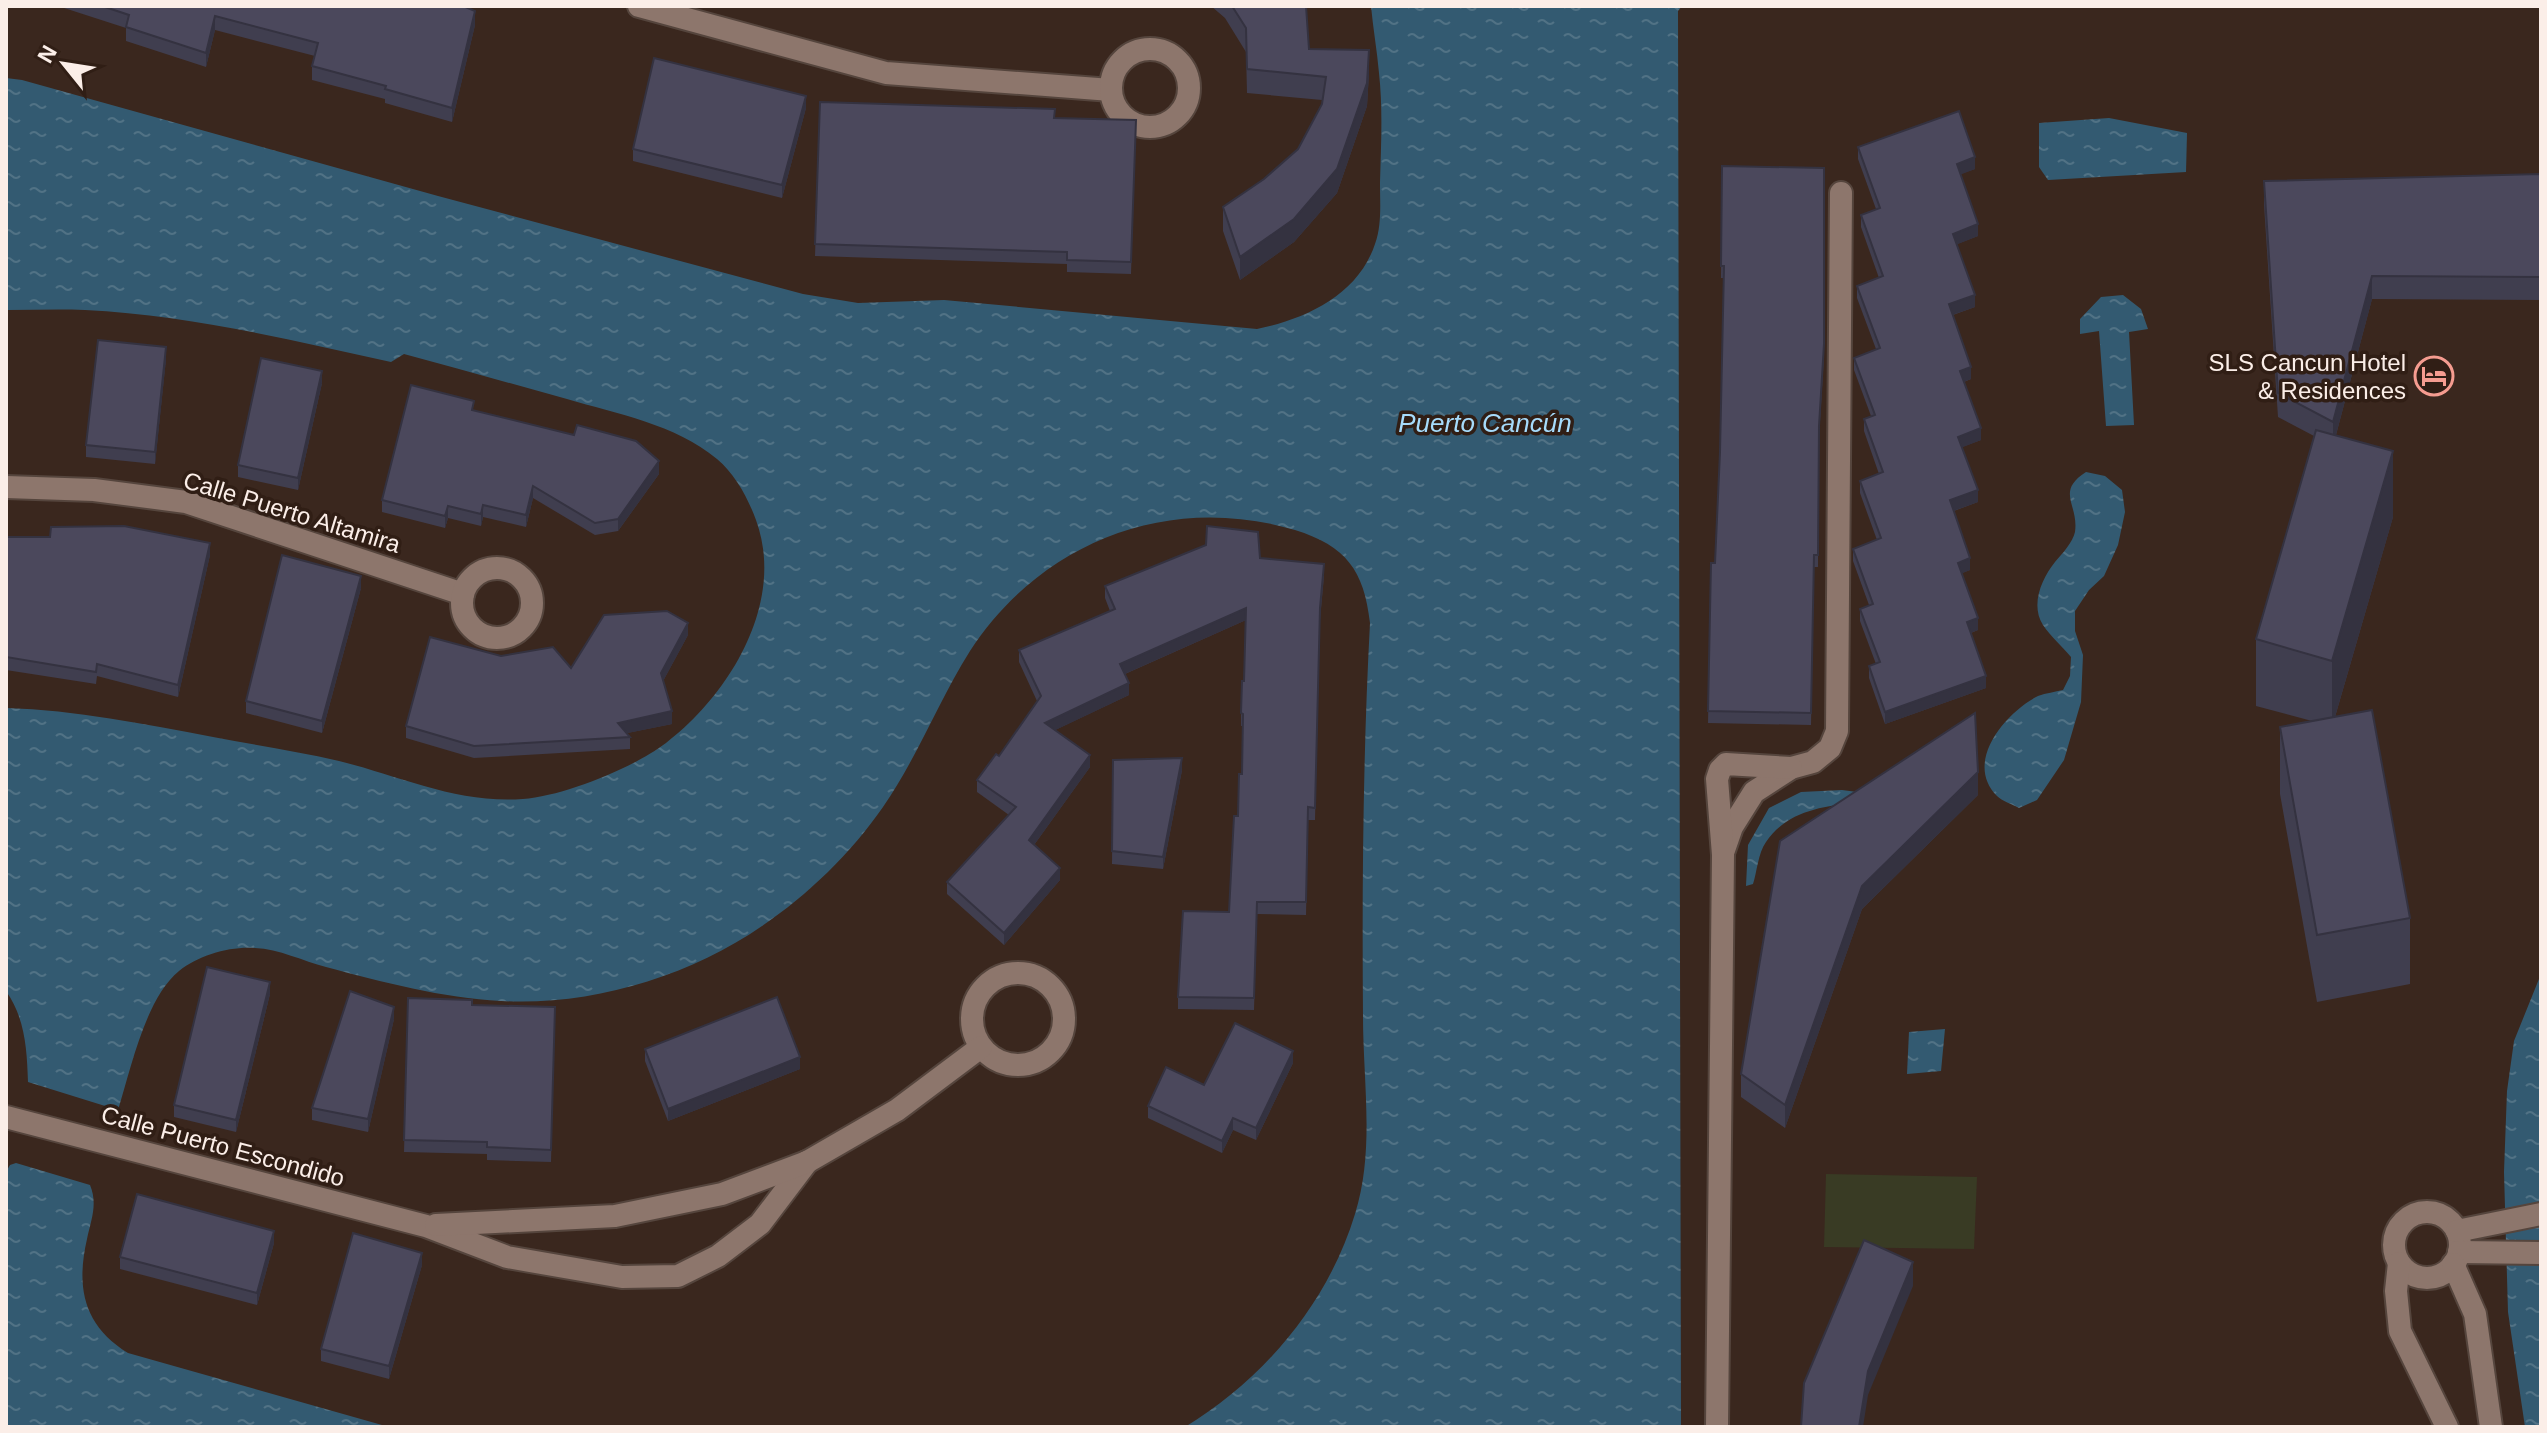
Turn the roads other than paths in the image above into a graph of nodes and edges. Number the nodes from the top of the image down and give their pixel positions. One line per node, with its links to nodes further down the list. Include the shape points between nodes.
1 (639, 6): 2 (street, via 886,73)
2 (1111, 90)
3 (1841, 193): 7 (street, via 1837,731 1830,748 1813,762)
4 (6, 487): 5 (street, Calle Puerto Altamira, via 94,490 186,502)
5 (463, 594)
6 (1743, 765): 7 (street); 8 (street, via 1755,775); 9 (street, via 1726,764 1717,779)
7 (1791, 768): 8 (street)
8 (1754, 792): 9 (street, via 1732,827)
9 (1723, 855): 18 (street)
10 (981, 1047): 10 (street, via 997,1062 1011,1066 1040,1061 1061,1037 1062,1006 1055,991 1029,974 997,977 985,986 976,998 971,1027); 12 (street, Calle Puerto Escondido, via 897,1110)
11 (6, 1117): 14 (street, Calle Puerto Escondido)
12 (807, 1162): 14 (street, Calle Puerto Escondido, via 722,1194 615,1216); 14 (street, Calle Puerto Escondido, via 760,1224 718,1256 678,1276 622,1277 507,1257)
13 (2541, 1214): 15 (street, via 2500,1221)
14 (426, 1226)
15 (2456, 1249): 16 (street); 17 (street, via 2439,1275 2421,1278); 17 (street, via 2444,1217 2411,1216 2396,1233); 20 (street, via 2475,1314)
16 (2541, 1253)
17 (2399, 1263): 19 (street, via 2400,1331)
18 (1717, 1427)
19 (2447, 1427)
20 (2491, 1427)

